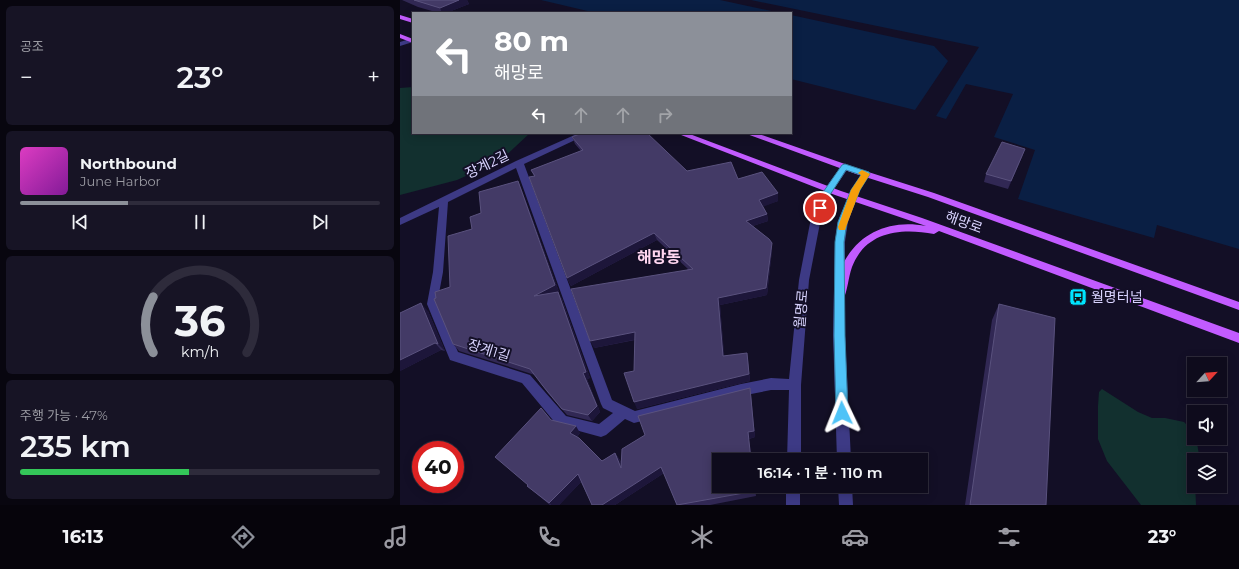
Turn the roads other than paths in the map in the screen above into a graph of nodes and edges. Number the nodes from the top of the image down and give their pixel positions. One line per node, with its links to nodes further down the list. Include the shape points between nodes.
1 (400, 17): 2 (main road)
2 (412, 21)
3 (400, 36): 4 (main road)
4 (412, 40): 5 (street)
5 (400, 44)
6 (584, 134): 9 (street, 장계2길)
7 (683, 134): 12 (main road, 해망로)
8 (751, 134): 10 (main road, 해망로)
9 (519, 163): 14 (street, 장계2길); 23 (street, via 607,404)
10 (845, 167): 11 (main road, 해망로); 12 (street, 월명로)
11 (866, 174): 13 (street); 19 (main road, 해망로)
12 (828, 190): 13 (main road, 해망로); 22 (street, 월명로, via 816,218 804,280)
13 (852, 198): 16 (main road, 해망로); 17 (street, via 843,222 840,242)
14 (444, 199): 15 (street, 장계2길); 18 (street, via 438,272)
15 (400, 222)
16 (970, 239): 17 (main road, via 910,227 891,228 879,233 863,243 855,253 848,266); 21 (main road, 해망로)
17 (839, 297): 25 (street)
18 (432, 304): 20 (street); 23 (street, 장계1길, via 454,356 526,379 562,421 601,431)
19 (1239, 306)
20 (419, 307)
21 (1239, 338)
22 (795, 384): 23 (street, via 771,384 741,390 634,417); 24 (street, 월명로)
23 (624, 412)
24 (794, 453)
25 (844, 453)
26 (793, 493): 28 (street)
27 (845, 493): 29 (street)
28 (793, 505)
29 (846, 505)

